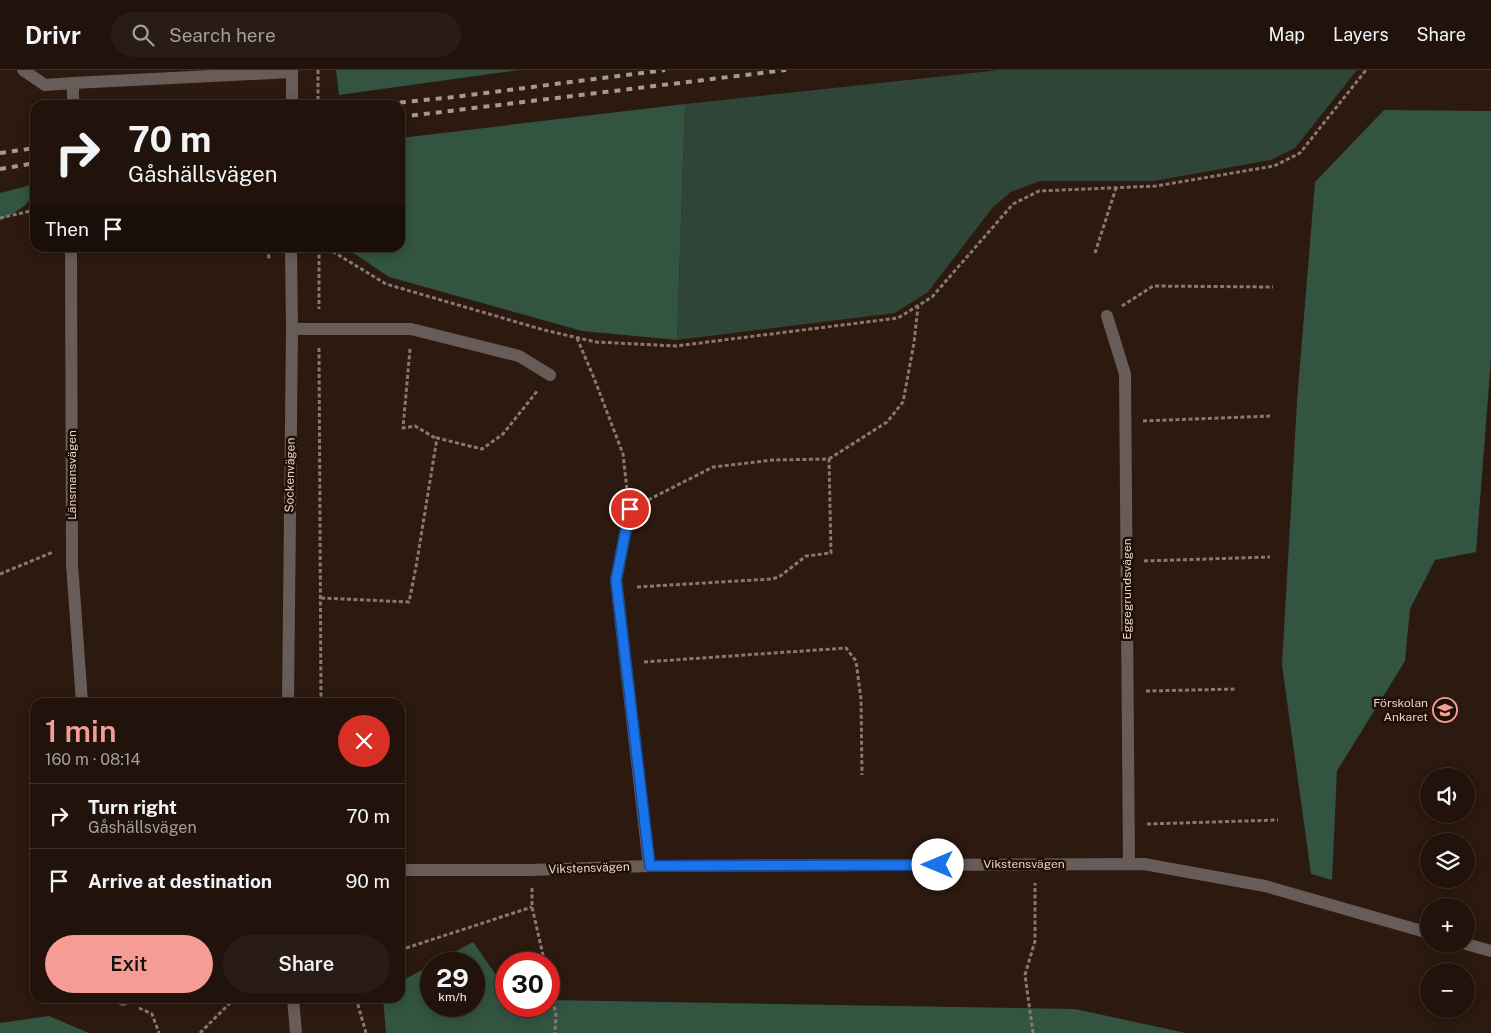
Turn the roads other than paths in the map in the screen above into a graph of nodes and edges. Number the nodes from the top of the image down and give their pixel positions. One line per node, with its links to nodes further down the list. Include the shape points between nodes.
1 (23, 70): 4 (street, via 46,85)
2 (292, 71): 3 (street); 6 (street)
3 (90, 76): 4 (street)
4 (73, 83): 5 (street)
5 (73, 100)
6 (292, 100)
7 (72, 252): 13 (street, Länsmansvägen, via 72,544)
8 (291, 252): 10 (street, Sockenvägen)
9 (1107, 316): 15 (street, Eggegrundsvägen, via 1125,374)
10 (292, 329): 11 (street, via 411,329 519,356); 14 (street, Sockenvägen)
11 (550, 376)
12 (630, 509): 16 (street, via 616,588)
13 (82, 698)
14 (288, 698)
15 (1129, 864): 16 (street, Vikstensvägen); 18 (street, Vikstensvägen, via 1266,886)
16 (650, 866): 17 (street, Vikstensvägen)
17 (405, 870)
18 (1420, 930)
19 (1475, 947): 20 (street)
20 (1491, 951)
21 (293, 1003): 22 (street)
22 (296, 1033)

